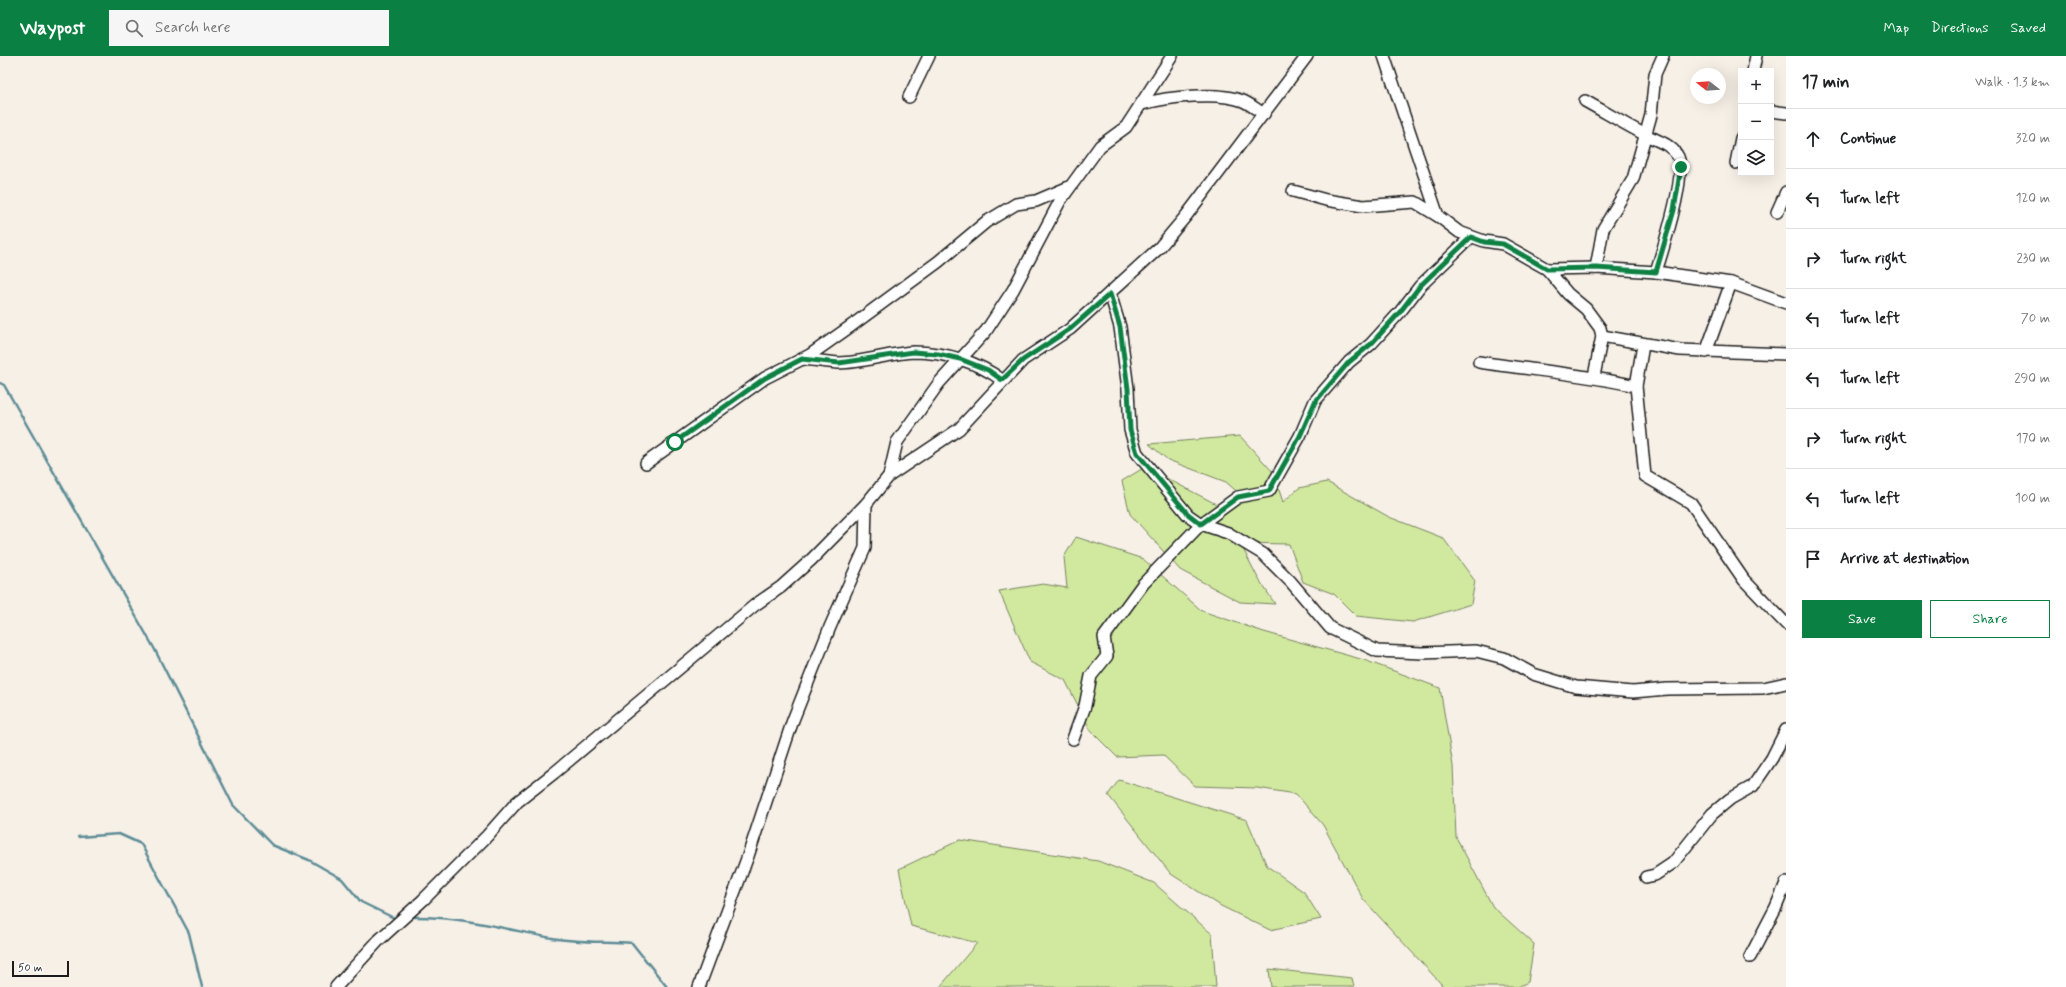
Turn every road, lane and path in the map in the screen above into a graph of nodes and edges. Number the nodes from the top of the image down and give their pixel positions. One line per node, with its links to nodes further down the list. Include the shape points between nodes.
1 (929, 56): 8 (street)
2 (1172, 56): 10 (street)
3 (1307, 56): 13 (street)
4 (1384, 56): 21 (street)
5 (1663, 56): 14 (street, via 1655,74 1651,115)
6 (1756, 56): 7 (street)
7 (1754, 68)
8 (909, 97)
9 (1585, 101): 14 (street)
10 (1142, 104): 13 (street, via 1196,96 1210,97 1242,101); 17 (street, via 1126,127 1100,146)
11 (1774, 111): 12 (street)
12 (1786, 113)
13 (1264, 114): 27 (street, via 1164,243)
14 (1646, 135): 23 (street, via 1633,179 1603,229); 25 (street, via 1665,143 1678,156 1681,167 1674,210)
15 (1741, 140): 16 (street)
16 (1736, 163)
17 (1071, 186): 33 (street, via 1036,201 1016,204 986,222 938,262); 34 (street, via 1060,201 1013,290 986,331)
18 (1293, 191): 21 (street, via 1363,206 1415,202)
19 (1786, 192): 20 (street)
20 (1777, 212)
21 (1438, 216): 22 (street, via 1459,232)
22 (1471, 237): 24 (street, via 1484,242 1503,244); 42 (street, via 1420,286 1400,312 1371,344 1349,362 1315,402 1300,436 1269,491 1238,497)
23 (1596, 268): 24 (street); 25 (street)
24 (1547, 269): 29 (street, via 1568,294 1586,309 1600,328)
25 (1656, 272): 26 (street)
26 (1731, 283): 28 (street); 31 (street)
27 (1110, 294): 37 (street, via 1070,329 1023,360); 42 (street, via 1120,327 1130,430 1137,453 1188,514)
28 (1786, 303)
29 (1602, 336): 30 (street); 36 (street)
30 (1643, 345): 31 (street); 38 (street)
31 (1706, 352): 32 (street)
32 (1786, 354)
33 (802, 359): 34 (street, via 839,363 913,352); 39 (street, via 765,378)
34 (960, 359): 37 (street, via 988,370); 40 (street, via 939,383 897,442)
35 (1479, 362): 36 (street)
36 (1594, 376): 38 (street)
37 (1002, 380): 40 (street, via 959,429)
38 (1636, 386): 43 (street, via 1645,476 1691,502 1744,580)
39 (646, 463)
40 (889, 476): 41 (street)
41 (866, 504): 50 (street, via 781,587 755,605 517,802 487,836 379,940); 51 (street, via 865,548 793,720 748,856)
42 (1201, 524): 44 (street, via 1228,533 1263,554 1330,628 1378,651 1476,651 1504,658 1533,674 1576,687 1633,692 1763,688); 46 (street, via 1142,584 1104,636 1107,656 1091,676 1085,706)
43 (1786, 624)
44 (1786, 683)
45 (1786, 730): 47 (street, via 1772,758 1753,786 1730,799 1712,814 1673,863 1655,876)
46 (1073, 739)
47 (1646, 877)
48 (1786, 883): 49 (street)
49 (1750, 956)
50 (336, 987)
51 (699, 987)

